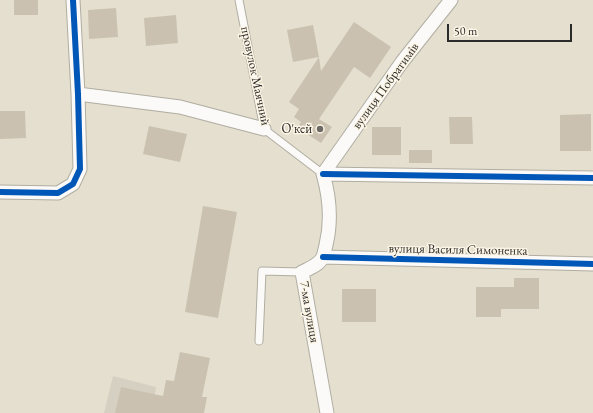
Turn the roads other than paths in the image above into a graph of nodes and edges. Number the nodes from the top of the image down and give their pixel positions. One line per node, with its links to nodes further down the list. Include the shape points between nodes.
1 (73, 0): 4 (street)
2 (239, 0): 5 (lane, провулок Маячний)
3 (451, 0): 6 (street, вулиця Побратимів, via 402,62)
4 (78, 94): 5 (street, via 180,106); 8 (street, via 80,168 73,184 58,193)
5 (264, 129): 6 (lane, провулок Маячний)
6 (323, 174): 7 (street); 9 (street, via 328,190 330,213)
7 (593, 178)
8 (0, 192)
9 (323, 257): 10 (street, вулиця Василя Симоненка); 11 (street, 7-ма вулиця, via 314,266)
10 (593, 264)
11 (302, 272): 12 (lane, via 262,271); 13 (street, 7-ма вулиця)
12 (259, 341)
13 (326, 413)

